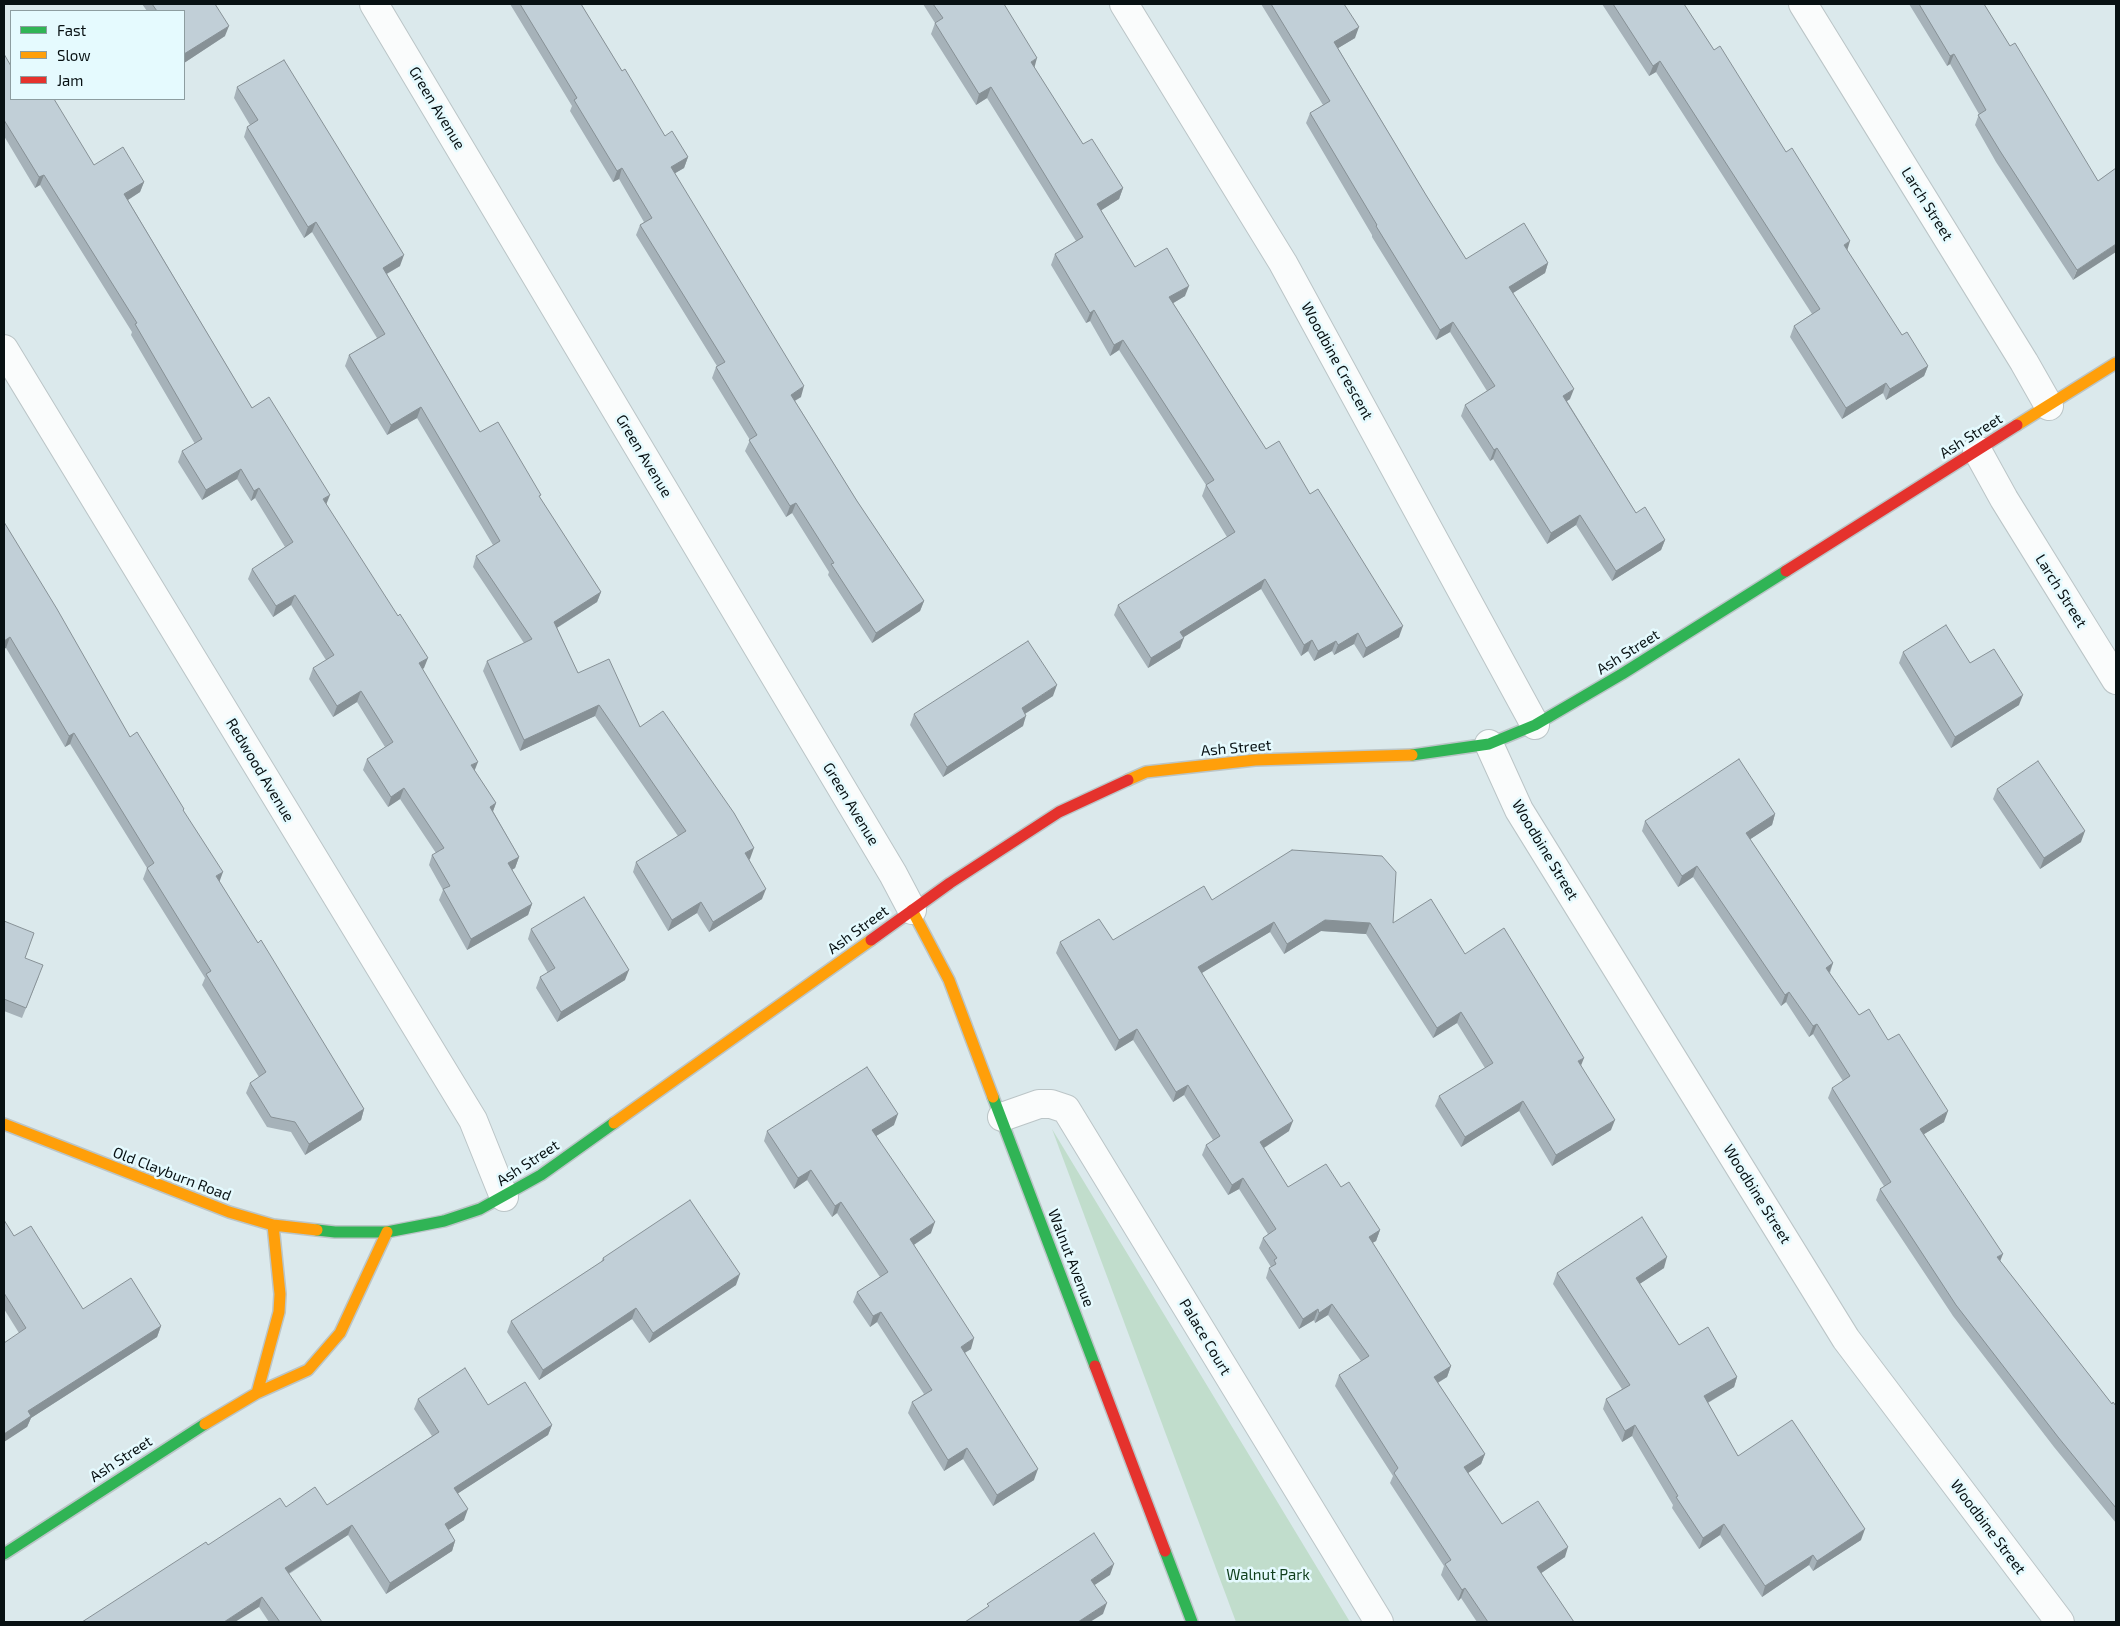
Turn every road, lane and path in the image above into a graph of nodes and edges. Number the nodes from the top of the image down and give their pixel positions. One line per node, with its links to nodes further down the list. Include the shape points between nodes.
1 (374, 4): 11 (street, Green Avenue)
2 (1124, 4): 9 (street, Woodbine Crescent, via 1283,263)
3 (1803, 4): 6 (street, Larch Street)
4 (4, 349): 14 (street, Redwood Avenue, via 473,1120)
5 (2116, 363): 6 (main road, Ash Street)
6 (2049, 406): 7 (main road, Ash Street)
7 (1977, 450): 8 (street, Larch Street); 9 (main road, Ash Street, via 1622,674)
8 (2116, 680)
9 (1535, 725): 10 (main road, Ash Street)
10 (1489, 744): 11 (main road, Ash Street, via 1417,755 1255,760 1146,772 1059,812); 22 (street, Woodbine Street, via 1519,810 1846,1339)
11 (912, 910): 12 (main road, Walnut Avenue, via 949,980); 14 (main road, Ash Street, via 541,1175)
12 (1002, 1117): 20 (main road, Walnut Avenue); 21 (street, Palace Court, via 1039,1104 1066,1109)
13 (4, 1124): 15 (main road, Old Clayburn Road, via 229,1212)
14 (504, 1197): 17 (main road, Ash Street, via 480,1210 444,1221)
15 (272, 1225): 16 (main road, Old Clayburn Road); 18 (main road, via 280,1312)
16 (335, 1232): 17 (main road, Ash Street)
17 (387, 1232): 18 (main road, Ash Street, via 340,1333 308,1370)
18 (257, 1393): 19 (main road, Ash Street, via 173,1443)
19 (4, 1554)
20 (1192, 1622)
21 (1379, 1622)
22 (2060, 1622)

